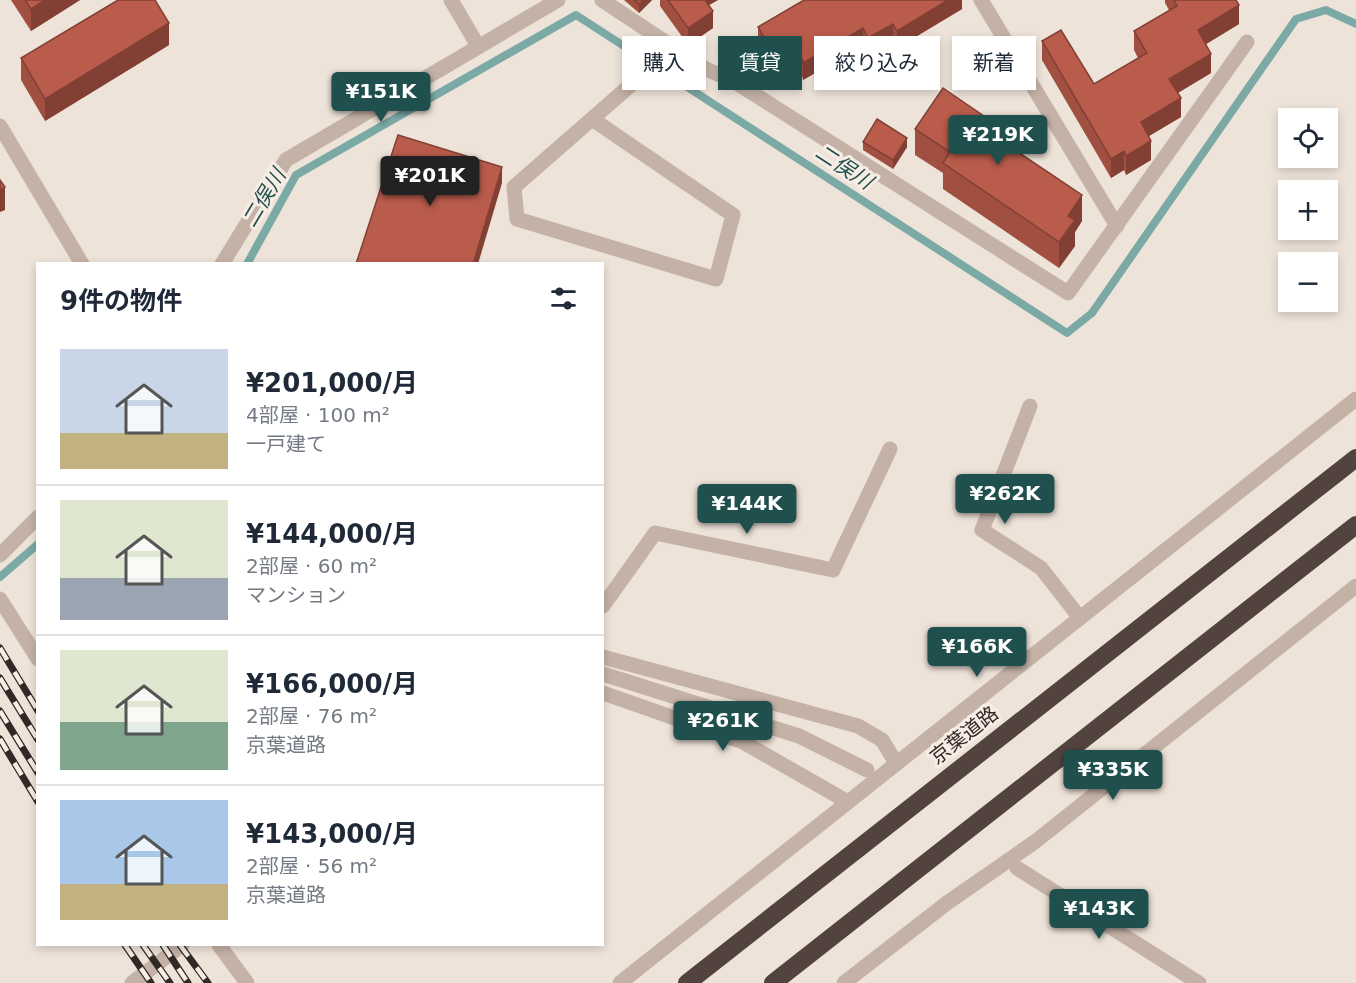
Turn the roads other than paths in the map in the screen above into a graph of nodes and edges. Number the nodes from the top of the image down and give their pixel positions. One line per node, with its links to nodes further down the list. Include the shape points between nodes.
1 (451, 0): 7 (street)
2 (558, 0): 7 (street)
3 (602, 0): 5 (street)
4 (981, 0): 12 (street)
5 (656, 36)
6 (1247, 42): 12 (street)
7 (478, 45): 14 (street, via 286,160)
8 (706, 69): 12 (street, via 735,82 1068,293)
9 (625, 90): 10 (street)
10 (592, 119): 10 (street, via 513,187 517,219 716,279 734,215)
11 (0, 126): 13 (street)
12 (1117, 226)
13 (81, 262)
14 (223, 262)
15 (1356, 399): 25 (street)
16 (1030, 406): 25 (street, via 982,530 1041,568)
17 (890, 449): 24 (street, via 833,570 655,533)
18 (1356, 458): 39 (highway, 京葉道路)
19 (36, 519): 21 (street)
20 (1356, 525): 40 (highway)
21 (0, 555)
22 (1356, 586): 41 (street, via 1036,841 947,903)
23 (0, 599): 26 (street)
24 (604, 605)
25 (1080, 618): 30 (street)
26 (36, 656)
27 (604, 657): 30 (street, via 858,726 882,740)
28 (604, 674): 31 (street, via 799,736)
29 (604, 693): 32 (street, via 743,742)
30 (896, 763): 32 (street)
31 (867, 770)
32 (848, 802): 38 (street)
33 (1017, 868): 42 (street)
34 (181, 946): 36 (street)
35 (220, 946): 37 (street)
36 (132, 983)
37 (247, 983)
38 (620, 983)
39 (687, 983)
40 (773, 983)
41 (844, 983)
42 (1200, 983)

